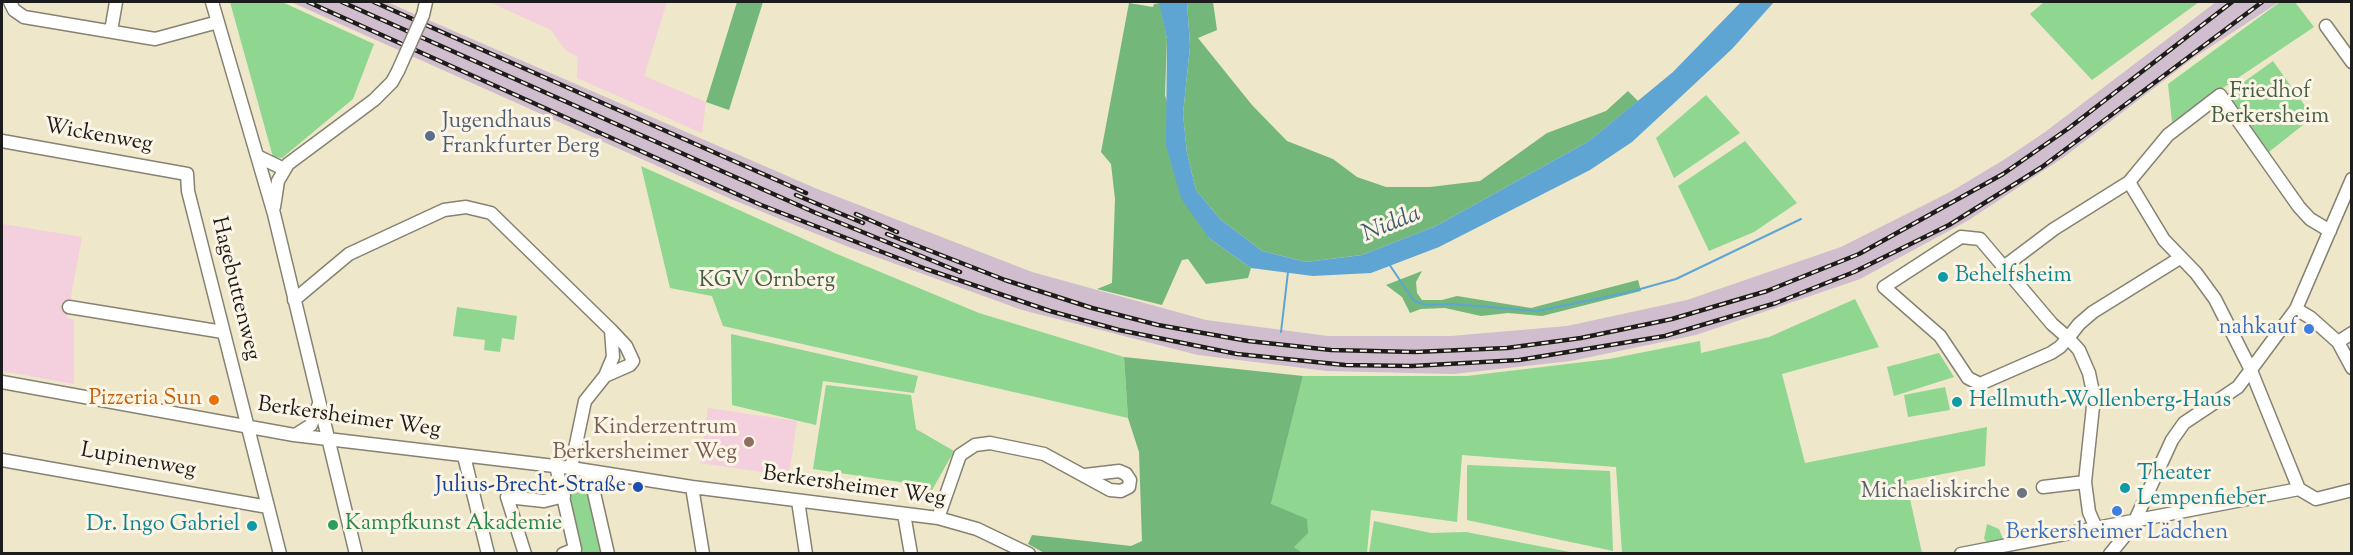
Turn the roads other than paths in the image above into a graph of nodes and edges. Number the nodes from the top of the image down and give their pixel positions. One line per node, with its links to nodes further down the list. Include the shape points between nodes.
1 (10, 2): 7 (street, via 24,16)
2 (116, 2): 7 (street)
3 (212, 2): 5 (street)
4 (426, 2): 11 (street, bridge, via 392,82)
5 (218, 22): 7 (street, via 155,39); 10 (street)
6 (2326, 26): 8 (street)
7 (111, 31)
8 (2352, 62)
9 (2, 141): 12 (street, Wickenweg)
10 (257, 156): 11 (street); 15 (street)
11 (284, 170): 15 (street, via 275,192)
12 (187, 174): 23 (street, Hagebuttenweg)
13 (2352, 179): 16 (street)
14 (2129, 182): 16 (street, via 2168,135 2220,95 2299,207); 17 (street, via 2164,240); 18 (street, via 2054,229)
15 (274, 214): 19 (street)
16 (2330, 231): 21 (street)
17 (2180, 258): 25 (street, via 2092,312); 27 (street, via 2214,297)
18 (2005, 267): 25 (street); 25 (street, via 1980,239 1961,237 1884,287 1940,336 1974,383 1984,383 2051,353)
19 (294, 300): 22 (street, via 349,254 444,210 466,207 492,213); 31 (street)
20 (69, 307): 23 (street)
21 (2296, 309): 26 (street); 27 (street)
22 (611, 330): 29 (street, via 613,357); 29 (street, via 633,360)
23 (223, 332): 32 (street, Hagebuttenweg)
24 (2352, 333): 26 (street)
25 (2068, 338): 41 (street, via 2079,350 2094,397)
26 (2338, 342): 28 (street)
27 (2250, 368): 44 (street); 51 (street, via 2238,387 2184,423 2172,440)
28 (2352, 368)
29 (605, 376): 38 (street, via 585,401)
30 (2, 382): 32 (street, Berkersheimer Weg)
31 (319, 404): 33 (street, via 311,425); 34 (street)
32 (247, 426): 33 (street, Berkersheimer Weg); 48 (street, Hagebuttenweg)
33 (294, 435): 34 (street, Berkersheimer Weg)
34 (328, 439): 35 (street, Berkersheimer Weg); 55 (street)
35 (464, 456): 37 (street, Berkersheimer Weg); 56 (street)
36 (2, 460): 48 (street, Lupinenweg)
37 (556, 466): 38 (street, Berkersheimer Weg); 46 (street)
38 (572, 468): 39 (street, Berkersheimer Weg)
39 (589, 471): 42 (street, Berkersheimer Weg); 59 (street)
40 (1085, 475): 50 (street, via 1044,454 990,443 975,445 960,455)
41 (2085, 482): 43 (street); 52 (street, via 2089,512)
42 (692, 487): 47 (street, Berkersheimer Weg); 60 (street)
43 (2043, 487)
44 (2299, 489): 45 (street, via 2316,499); 51 (street)
45 (2352, 490)
46 (564, 496): 57 (street, via 544,501 507,496); 58 (street, via 574,549)
47 (798, 501): 49 (street, Berkersheimer Weg); 61 (street)
48 (268, 507): 54 (street, Hagebuttenweg)
49 (904, 514): 50 (street, Berkersheimer Weg); 62 (street)
50 (938, 518): 53 (street, Berkersheimer Weg, via 977,529)
51 (2136, 519): 52 (street); 64 (street)
52 (2096, 528): 63 (street)
53 (1018, 549)
54 (280, 554)
55 (356, 554)
56 (488, 554)
57 (525, 554)
58 (563, 554)
59 (608, 554)
60 (704, 554)
61 (806, 554)
62 (911, 554)
63 (1961, 554)
64 (2110, 554)

